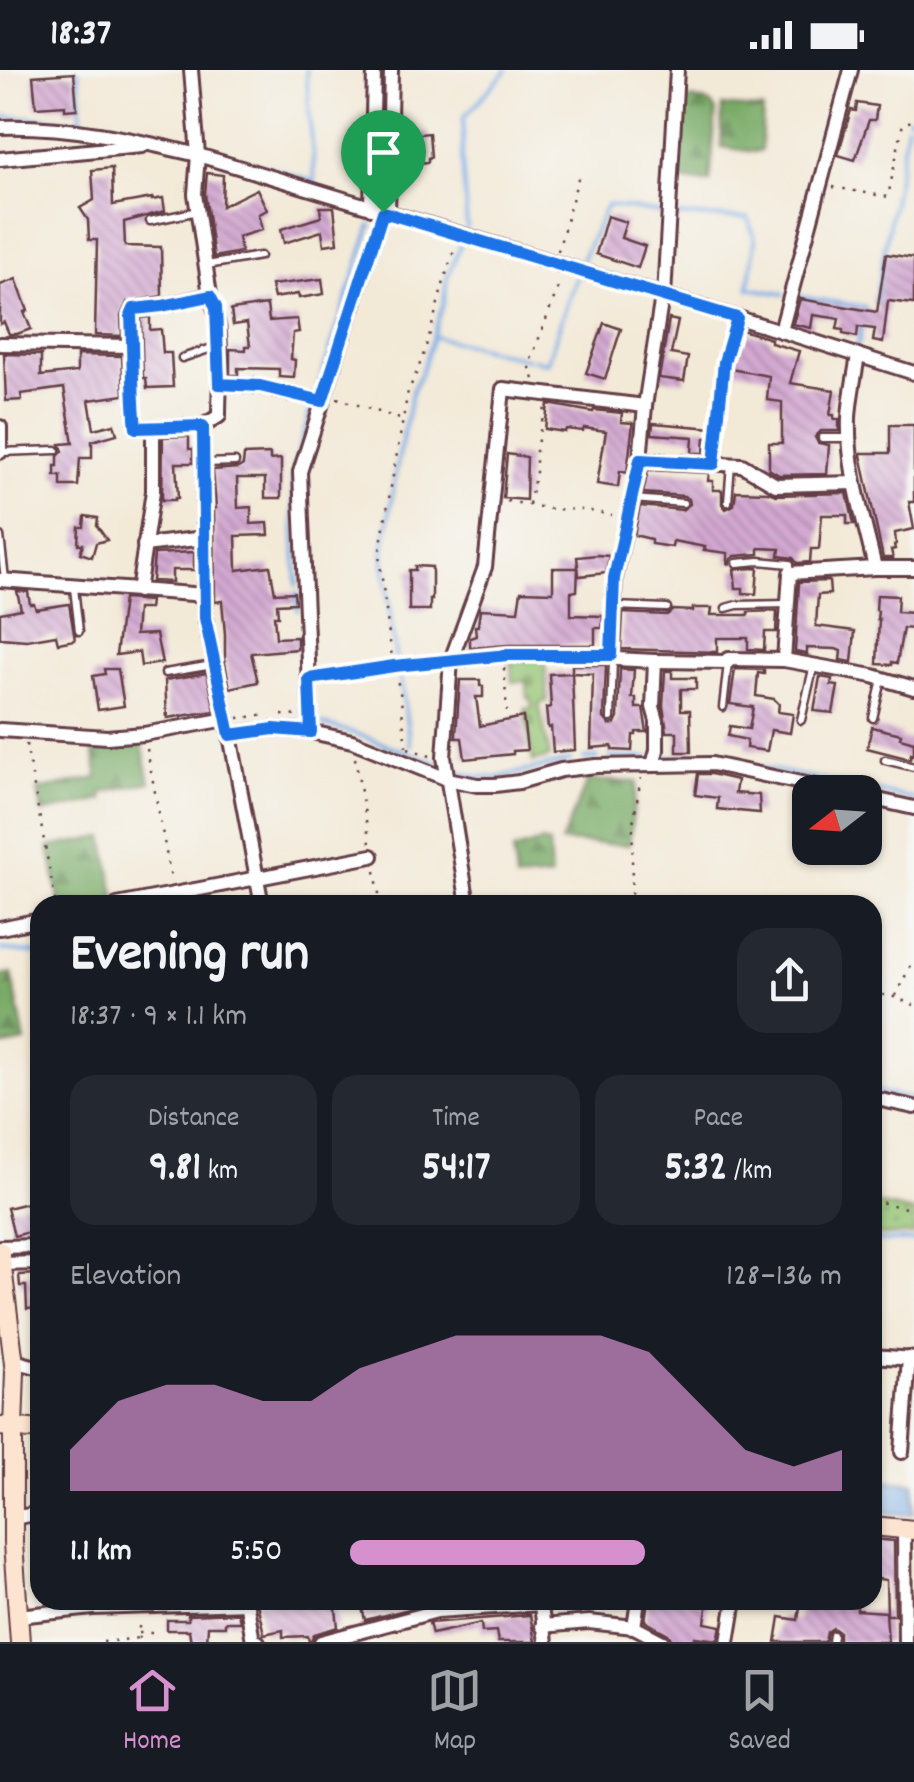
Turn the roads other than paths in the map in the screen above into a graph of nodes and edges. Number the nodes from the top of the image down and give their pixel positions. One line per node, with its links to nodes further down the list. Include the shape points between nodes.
1 (191, 70): 8 (street)
2 (374, 70): 11 (street)
3 (392, 70): 11 (street)
4 (677, 70): 16 (street)
5 (851, 70): 17 (street)
6 (0, 127): 7 (street, via 99,132)
7 (155, 144): 8 (street); 9 (street)
8 (198, 155): 10 (street); 11 (street)
9 (0, 159)
10 (198, 211): 12 (lane); 14 (street)
11 (381, 211): 16 (street); 25 (street)
12 (150, 221)
13 (260, 256): 14 (lane)
14 (206, 265): 15 (street)
15 (210, 296): 19 (street, via 134,309); 20 (street)
16 (663, 296): 17 (street); 26 (street)
17 (781, 331): 21 (street)
18 (0, 344): 19 (street)
19 (133, 346): 29 (street, via 136,428)
20 (218, 346): 22 (lane); 24 (street)
21 (858, 355): 23 (street); 31 (street)
22 (182, 358)
23 (914, 373)
24 (219, 384): 25 (street); 27 (street, via 219,416)
25 (324, 398): 74 (street, via 300,472)
26 (644, 406): 34 (street); 59 (street, via 503,388 485,567)
27 (203, 426): 29 (street); 36 (street)
28 (0, 427): 33 (street)
29 (154, 428): 44 (street)
30 (822, 438): 31 (lane)
31 (850, 438): 38 (street)
32 (56, 450): 33 (lane)
33 (0, 452)
34 (640, 460): 37 (street); 39 (street)
35 (235, 462): 36 (lane)
36 (204, 463): 43 (street)
37 (730, 464): 38 (street, via 776,485); 40 (lane)
38 (855, 483): 46 (street)
39 (632, 498): 41 (lane); 54 (street)
40 (728, 502)
41 (683, 503)
42 (0, 536): 49 (lane)
43 (205, 538): 44 (street); 52 (street)
44 (144, 545): 51 (street)
45 (737, 563): 48 (lane, via 790,564)
46 (875, 568): 47 (street); 48 (street)
47 (914, 568)
48 (790, 573): 53 (street)
49 (3, 580): 50 (street)
50 (74, 586): 51 (street); 57 (lane)
51 (138, 591): 52 (street)
52 (206, 595): 63 (street)
53 (788, 604): 56 (lane); 60 (street)
54 (613, 606): 55 (lane); 58 (street)
55 (667, 608)
56 (726, 608)
57 (80, 631)
58 (612, 656): 59 (street); 61 (street); 69 (lane)
59 (451, 660): 79 (street)
60 (784, 660): 62 (street); 64 (street)
61 (655, 662): 62 (street); 77 (street, via 657,750)
62 (728, 662): 68 (lane)
63 (215, 665): 65 (lane); 71 (street)
64 (814, 665): 66 (street); 72 (lane)
65 (165, 673)
66 (882, 679): 67 (street); 70 (lane)
67 (914, 688)
68 (723, 707)
69 (611, 718)
70 (873, 718)
71 (226, 720): 73 (street, via 107,737); 75 (street)
72 (801, 720)
73 (0, 730)
74 (311, 732): 75 (street); 79 (street)
75 (230, 735): 84 (street)
76 (885, 760): 78 (lane)
77 (647, 766): 79 (street, via 561,770 495,786); 80 (street, via 712,764)
78 (914, 767)
79 (448, 779): 87 (street)
80 (792, 781)
81 (882, 801): 82 (street)
82 (914, 808)
83 (372, 856): 84 (street)
84 (257, 878): 85 (street); 86 (street)
85 (169, 895)
86 (260, 895)
87 (466, 895)
88 (30, 922): 89 (street)
89 (0, 928)
90 (882, 1100): 91 (street)
91 (914, 1107)
92 (30, 1249): 93 (street)
93 (1, 1256): 94 (street); 97 (main road)
94 (30, 1261)
95 (882, 1357): 96 (street)
96 (912, 1359): 100 (street)
97 (14, 1366): 98 (street); 99 (main road)
98 (30, 1367)
99 (6, 1426): 102 (main road)
100 (902, 1452)
101 (30, 1514): 102 (street)
102 (13, 1518): 105 (main road)
103 (882, 1527): 104 (main road)
104 (909, 1529): 115 (street)
105 (7, 1543): 112 (main road)
106 (61, 1610): 112 (street)
107 (248, 1610): 117 (street)
108 (424, 1610): 118 (street)
109 (541, 1610): 113 (street)
110 (637, 1610): 114 (street)
111 (733, 1610): 121 (street)
112 (12, 1613): 116 (main road)
113 (542, 1626): 114 (street); 119 (street)
114 (634, 1628): 120 (street)
115 (903, 1640)
116 (20, 1642)
117 (258, 1642)
118 (321, 1642)
119 (546, 1642)
120 (662, 1642)
121 (728, 1642)

